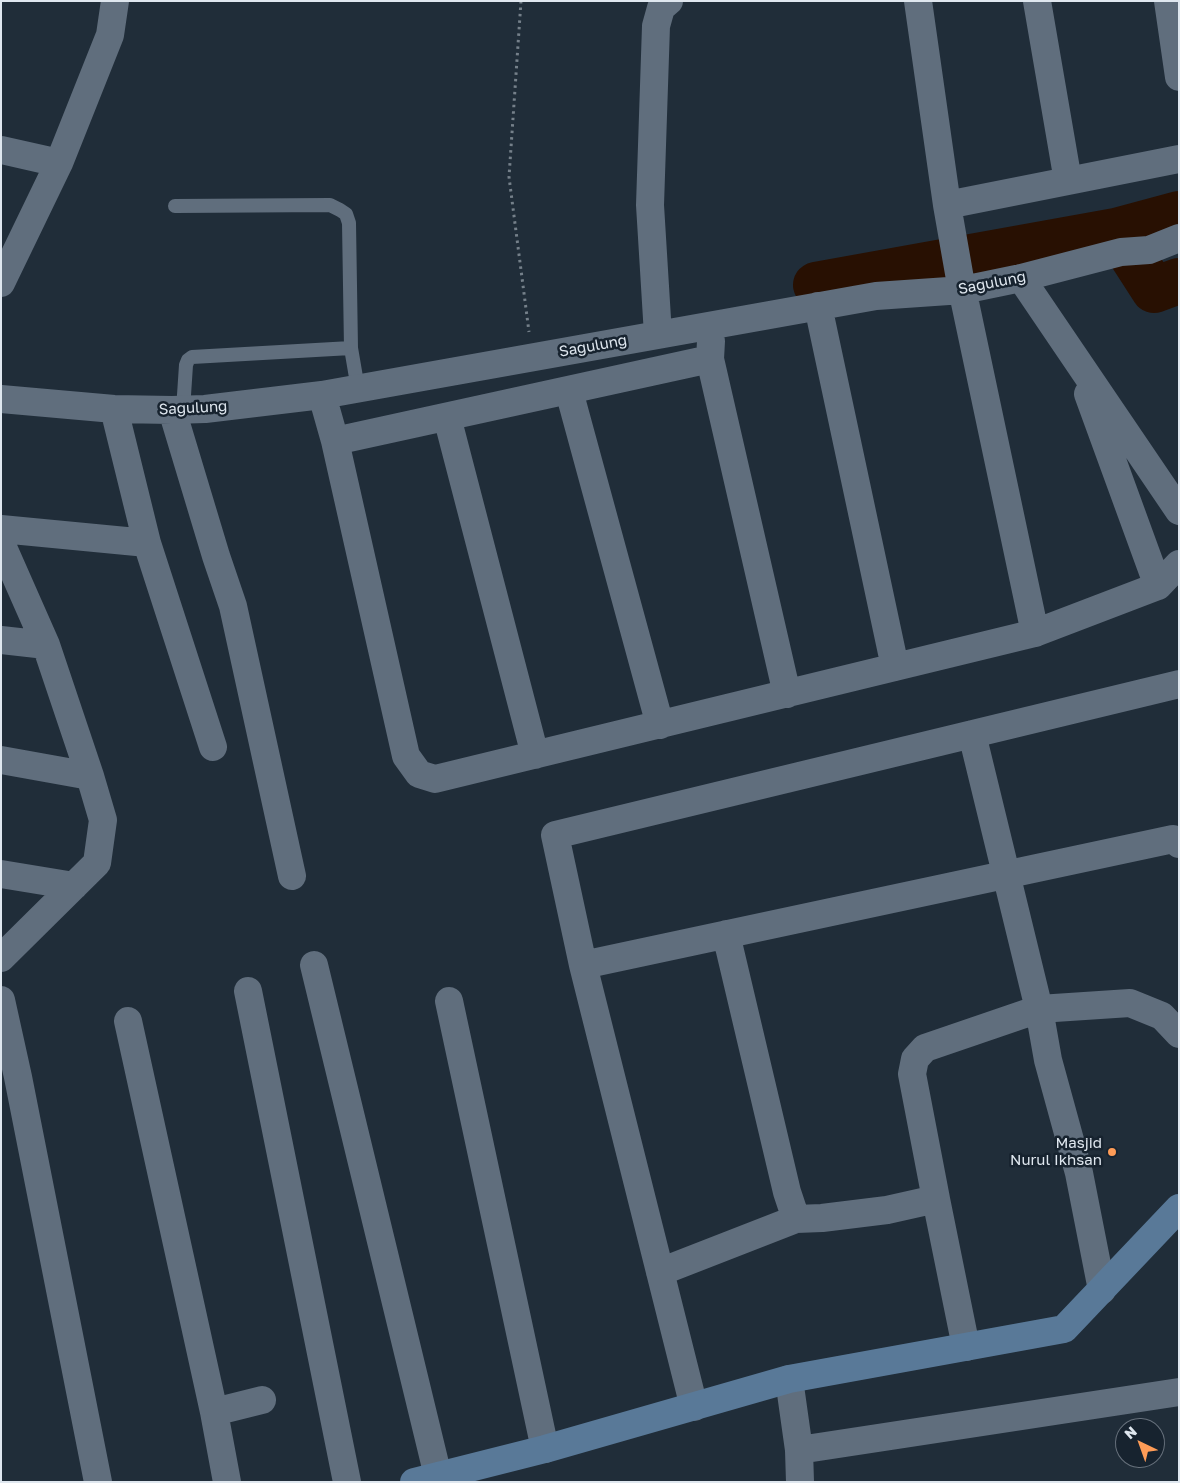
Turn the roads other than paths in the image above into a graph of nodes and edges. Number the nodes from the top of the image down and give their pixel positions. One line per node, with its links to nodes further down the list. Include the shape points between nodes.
1 (115, 1): 9 (street, via 110,35)
2 (668, 1): 19 (street, via 661,8 656,26 651,165 650,205)
3 (918, 1): 11 (street)
4 (1037, 1): 10 (street)
5 (1168, 1): 6 (street)
6 (1179, 77)
7 (1, 150): 9 (street)
8 (1179, 159): 10 (street)
9 (59, 163): 15 (street)
10 (1068, 181): 11 (street)
11 (947, 205): 16 (street)
12 (175, 206): 20 (lane, via 330,206 346,214 350,223)
13 (1179, 238): 14 (street, Sagulung, via 1149,250 1121,252)
14 (1021, 278): 16 (street, Sagulung); 21 (street)
15 (1, 283)
16 (961, 285): 17 (street, Sagulung); 37 (street)
17 (818, 306): 18 (street, Sagulung); 40 (street)
18 (712, 325): 19 (street, Sagulung); 22 (street)
19 (658, 335): 23 (street, Sagulung)
20 (351, 348): 23 (lane); 28 (lane, via 192,358 186,365)
21 (1074, 355): 31 (street); 36 (street)
22 (710, 360): 24 (street); 42 (street)
23 (358, 389): 25 (street, Sagulung)
24 (569, 391): 29 (street); 43 (street)
25 (322, 395): 28 (street, Sagulung); 30 (street)
26 (1, 399): 27 (street, Sagulung)
27 (114, 409): 28 (street, Sagulung); 33 (street)
28 (177, 410): 52 (street, via 216,556 233,606)
29 (447, 417): 30 (street); 46 (street)
30 (335, 441): 46 (street, via 406,756 419,774 435,780)
31 (1179, 511)
32 (1, 529): 33 (street)
33 (147, 543): 45 (street)
34 (1, 544): 39 (street)
35 (1179, 564): 36 (street)
36 (1158, 586): 37 (street)
37 (1035, 633): 40 (street)
38 (1, 640): 39 (street)
39 (46, 645): 48 (street)
40 (895, 667): 42 (street)
41 (1179, 684): 44 (street)
42 (787, 694): 43 (street)
43 (660, 725): 46 (street)
44 (972, 734): 51 (street); 57 (street, via 555,835)
45 (212, 747)
46 (535, 756)
47 (1, 760): 48 (street)
48 (90, 776): 53 (street, via 103,820 97,863)
49 (1179, 844): 51 (street, via 1173,839)
50 (1, 874): 53 (street)
51 (1006, 875): 54 (street); 61 (street)
52 (292, 876)
53 (74, 886): 55 (street)
54 (726, 934): 57 (street); 66 (street)
55 (1, 958)
56 (314, 965): 77 (street)
57 (583, 965): 67 (street)
58 (248, 991): 80 (street)
59 (1, 1000): 78 (street)
60 (448, 1001): 75 (street)
61 (1039, 1009): 63 (street, via 1130,1003 1162,1016); 64 (street, via 924,1048 915,1059 912,1074); 68 (street, via 1048,1060 1080,1173)
62 (128, 1021): 74 (street)
63 (1179, 1034)
64 (936, 1199): 66 (street, via 887,1210); 69 (street)
65 (1179, 1208): 68 (street)
66 (796, 1219): 67 (street)
67 (660, 1272): 73 (street)
68 (1102, 1290): 69 (street, via 1064,1329)
69 (966, 1347): 70 (street)
70 (789, 1379): 73 (street); 76 (street)
71 (1179, 1392): 76 (street)
72 (262, 1400): 74 (street)
73 (694, 1407): 75 (street)
74 (214, 1412): 79 (street)
75 (545, 1449): 77 (street)
76 (799, 1450): 81 (street)
77 (426, 1479)
78 (98, 1482)
79 (227, 1482)
80 (347, 1482)
81 (800, 1482)

